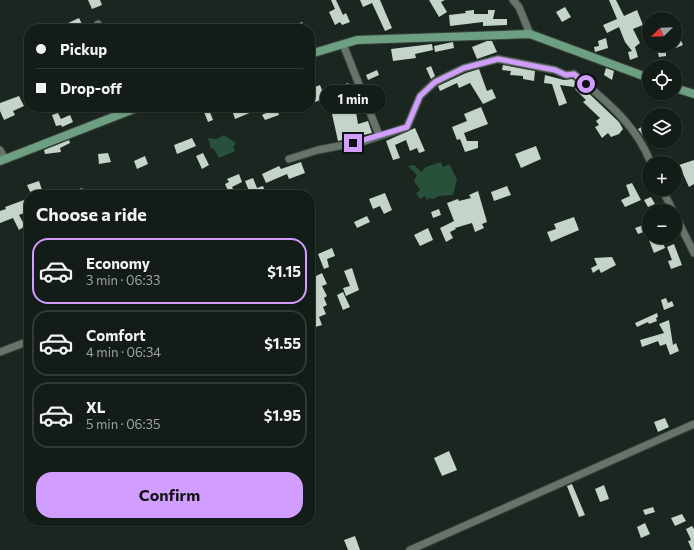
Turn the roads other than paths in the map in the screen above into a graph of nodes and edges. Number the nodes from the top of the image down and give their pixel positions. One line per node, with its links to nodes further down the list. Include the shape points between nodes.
1 (513, 0): 2 (street, via 519,7)
2 (530, 34): 3 (main road, via 357,40); 5 (main road)
3 (343, 44): 4 (main road); 9 (street)
4 (315, 52)
5 (642, 75)
6 (682, 90): 7 (main road)
7 (694, 94)
8 (125, 112): 13 (main road)
9 (379, 135): 11 (street, via 407,127 420,96 435,82 464,68 498,59 555,70 566,75 574,74 620,114 636,133); 12 (street, via 365,141 318,150)
10 (0, 150): 13 (street)
11 (648, 156)
12 (289, 159)
13 (2, 160)
14 (682, 229): 15 (street)
15 (694, 253)
16 (24, 343): 17 (street)
17 (0, 352)
18 (694, 424): 19 (street)
19 (410, 550)

